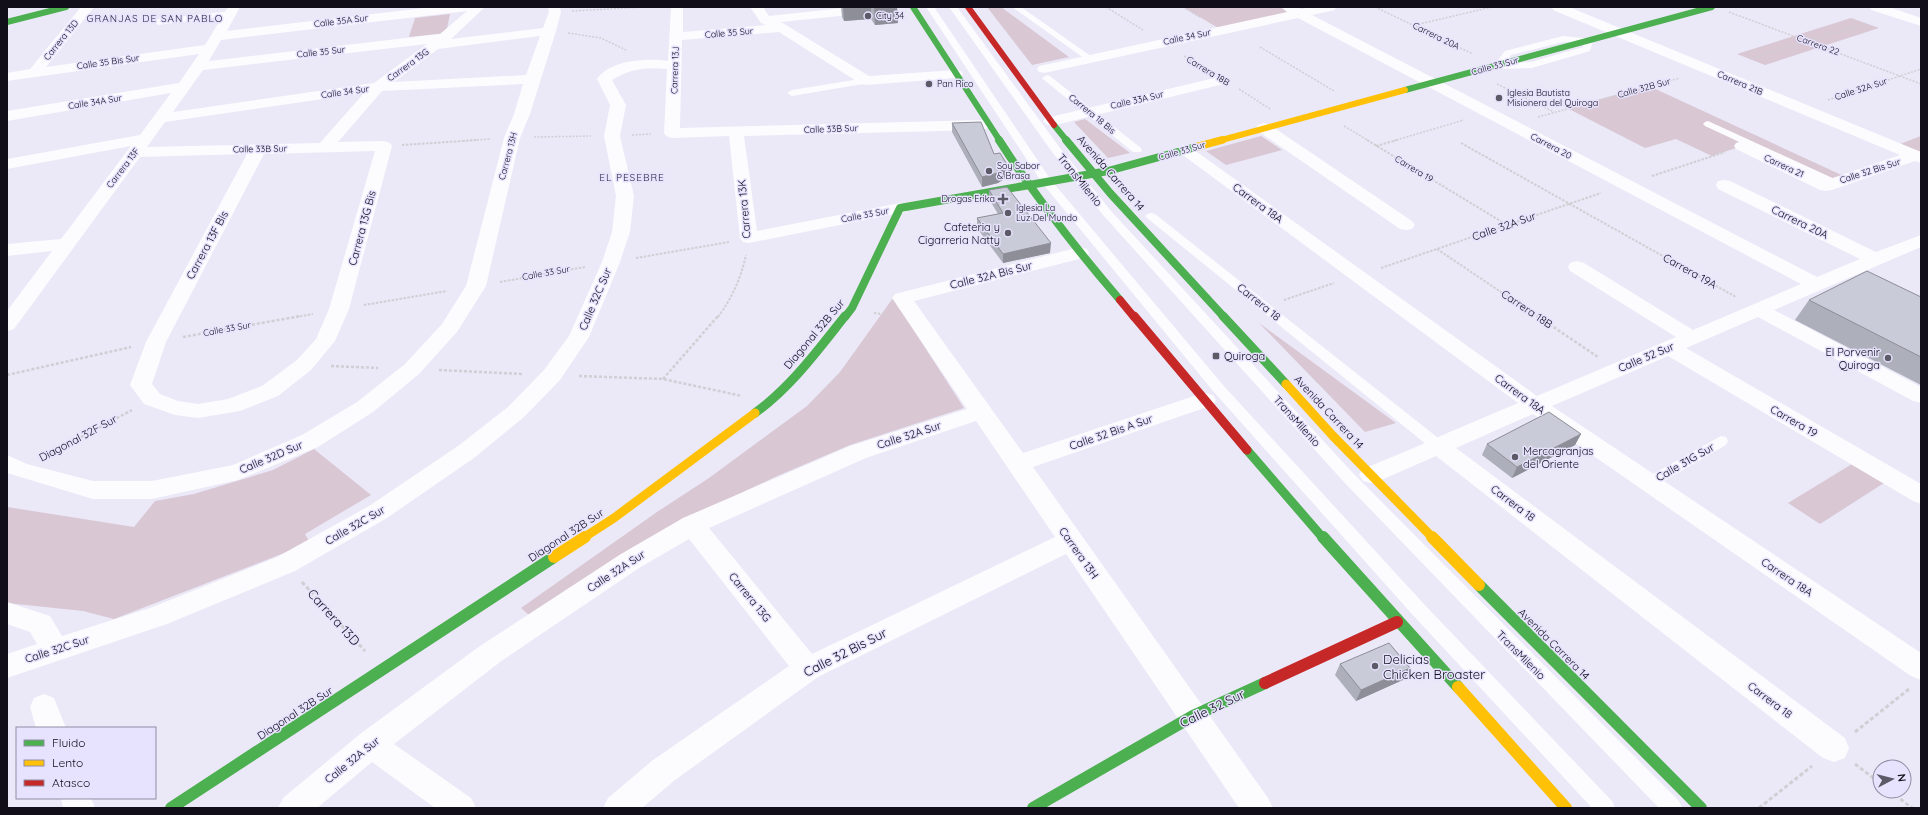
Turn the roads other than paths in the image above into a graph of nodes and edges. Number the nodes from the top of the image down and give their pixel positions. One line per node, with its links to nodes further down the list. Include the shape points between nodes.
1 (66, 7): 21 (main road)
2 (88, 7): 33 (street, Carrera 13D)
3 (466, 7): 28 (street, Calle 35A Sur)
4 (479, 7): 29 (street, Carrera 13G)
5 (677, 7): 27 (street, Carrera 13J)
6 (756, 7): 20 (street)
7 (888, 7): 20 (street, Calle 35 Sur)
8 (913, 7): 34 (main road)
9 (930, 7): 64 (lane)
10 (953, 7): 63 (lane, TransMilenio, via 1031,118)
11 (968, 7): 47 (main road, Avenida Carrera 14)
12 (1016, 7): 30 (lane)
13 (1330, 7): 19 (street, Calle 34 Sur)
14 (1558, 7): 26 (street, Carrera 21B)
15 (1712, 7): 26 (main road, Calle 33 Sur)
16 (1876, 7): 23 (street)
17 (554, 9): 25 (street, Carrera 13H)
18 (232, 10): 22 (lane); 28 (street, Carrera 13F)
19 (1294, 10): 30 (street, Calle 34 Sur); 40 (street, Carrera 20)
20 (766, 20): 24 (street)
21 (7, 22)
22 (158, 22)
23 (1921, 22)
24 (782, 28): 27 (street, Calle 35 Sur); 39 (street)
25 (549, 31): 29 (street, Calle 35 Sur); 37 (street, Carrera 13H)
26 (1619, 33): 40 (main road, Calle 33 Sur); 60 (street, Carrera 21B)
27 (676, 37): 32 (street, Carrera 13J)
28 (213, 42): 31 (street, Carrera 13F); 33 (street, Calle 35 Bis Sur)
29 (440, 42): 31 (street, Calle 35 Sur); 42 (street, Carrera 13G)
30 (1090, 59): 35 (street, Calle 34 Sur)
31 (199, 66): 41 (street, Carrera 13F)
32 (675, 66): 52 (street, Carrera 13J); 103 (street, Calle 32C Sur, via 635,64 621,68 604,79 618,105 612,136 625,196 621,232 579,337 552,375 516,412 466,452 378,512 286,564 158,616)
33 (34, 72): 36 (street, Calle 35 Bis Sur)
34 (956, 74): 39 (street); 49 (main road)
35 (1045, 74): 44 (lane, Carrera 18 Bis)
36 (7, 77)
37 (532, 79): 42 (street, Calle 34 Sur); 81 (street, Carrera 13H, via 512,138)
38 (1223, 80): 44 (street, Calle 33A Sur)
39 (866, 81): 43 (lane)
40 (1432, 83): 50 (main road, Calle 33 Sur); 79 (street, Carrera 20)
41 (183, 87): 45 (street, Calle 34A Sur); 46 (street, Carrera 13F)
42 (378, 87): 46 (street, Calle 34 Sur); 56 (street, Carrera 13G)
43 (792, 93)
44 (1089, 112): 47 (street, Calle 33A Sur); 58 (lane, Carrera 18 Bis)
45 (7, 116)
46 (160, 118): 53 (street, Carrera 13F)
47 (1052, 121): 62 (main road, Avenida Carrera 14)
48 (1708, 124): 65 (lane)
49 (989, 125): 51 (street, Calle 33B Sur); 66 (main road)
50 (1264, 128): 59 (main road, Calle 33 Sur); 70 (street)
51 (736, 132): 52 (street, Calle 33B Sur); 71 (street, Carrera 13K)
52 (672, 133)
53 (140, 145): 57 (street, Calle 33B Sur); 61 (street, Calle 33B Sur); 72 (street, Carrera 13F)
54 (384, 146): 56 (street, Calle 33B Sur); 88 (street, Carrera 13G Bis, via 339,309 325,341 308,360 270,391 232,406 198,411 175,408)
55 (1742, 146): 65 (street, Carrera 21)
56 (325, 147): 57 (street, Calle 33B Sur)
57 (258, 149): 88 (street, Carrera 13F Bis, via 156,342 141,385)
58 (1137, 150)
59 (1184, 150): 62 (main road, Calle 33 Sur); 90 (street, Carrera 18A)
60 (1918, 157): 65 (street, Calle 32 Bis Sur)
61 (7, 165)
62 (1094, 174): 63 (main road, Calle 33 Sur); 96 (main road, Avenida Carrera 14)
63 (1077, 177): 64 (main road, Calle 33 Sur); 118 (lane, TransMilenio, via 1347,476)
64 (1047, 182): 66 (main road, Calle 33 Sur); 117 (lane, via 1218,388)
65 (1831, 184)
66 (1028, 185): 68 (main road, Calle 33 Sur); 75 (main road)
67 (1724, 185): 76 (street, Carrera 20A)
68 (900, 208): 71 (street, Calle 33 Sur); 110 (main road, Diagonal 32B Sur, via 852,308 810,360 770,402 614,518)
69 (1151, 216): 93 (lane, Carrera 18)
70 (1406, 225)
71 (749, 238)
72 (66, 244): 74 (street); 84 (street, Carrera 13F)
73 (1917, 245): 76 (street, Calle 32 Sur)
74 (7, 250)
75 (1080, 253): 82 (street, Calle 32A Bis Sur); 89 (main road)
76 (1875, 259): 78 (street, Calle 32 Sur)
77 (1577, 267): 85 (street)
78 (1840, 274): 79 (street, Calle 32 Sur); 80 (street)
79 (1816, 284): 83 (street, Calle 32 Sur)
80 (1860, 284)
81 (476, 286): 95 (street, Calle 32D Sur, via 450,328 412,369 365,407 310,441 238,472 152,490 92,490)
82 (902, 298): 91 (street, Carrera 13H)
83 (1757, 309): 85 (street, Calle 32 Sur); 87 (street)
84 (8, 323)
85 (1691, 337): 86 (street, Calle 32 Sur)
86 (1668, 347): 90 (street, Calle 32 Sur); 98 (street, Carrera 19)
87 (1921, 396)
88 (152, 399)
89 (1205, 400): 94 (street, Calle 32 Bis A Sur); 102 (main road)
90 (1535, 405): 93 (street, Calle 32 Sur); 97 (street, Carrera 18A)
91 (981, 412): 94 (street, Carrera 13H); 99 (street, Calle 32A Sur, via 858,452)
92 (1721, 441): 97 (lane, Calle 31G Sur)
93 (1437, 445): 96 (street, Calle 32 Sur); 109 (street, Carrera 18)
94 (1017, 464): 100 (street, Carrera 13H)
95 (13, 467)
96 (1371, 475): 119 (main road, Avenida Carrera 14)
97 (1649, 483): 105 (street, Carrera 18A)
98 (1921, 495)
99 (692, 525): 106 (street, Carrera 13G); 108 (street, Calle 32A Sur, via 630,561 490,654)
100 (1070, 541): 106 (street, Calle 32 Bis Sur); 107 (street, Carrera 13H)
101 (7, 613): 103 (street, via 40,624)
102 (1398, 622): 107 (main road, Calle 32 Sur); 116 (main road)
103 (55, 650): 104 (street, Calle 32C Sur)
104 (7, 666)
105 (1921, 668)
106 (808, 669): 113 (street, Calle 32 Bis Sur, via 664,770)
107 (1193, 716): 114 (main road, Calle 32 Sur); 115 (street, Carrera 13H)
108 (371, 744): 111 (street, Calle 32A Sur); 112 (street)
109 (1834, 748)
110 (171, 808)
111 (294, 808)
112 (460, 808)
113 (619, 808)
114 (1033, 808)
115 (1257, 808)
116 (1566, 808)
117 (1605, 808)
118 (1672, 808)
119 (1701, 808)

